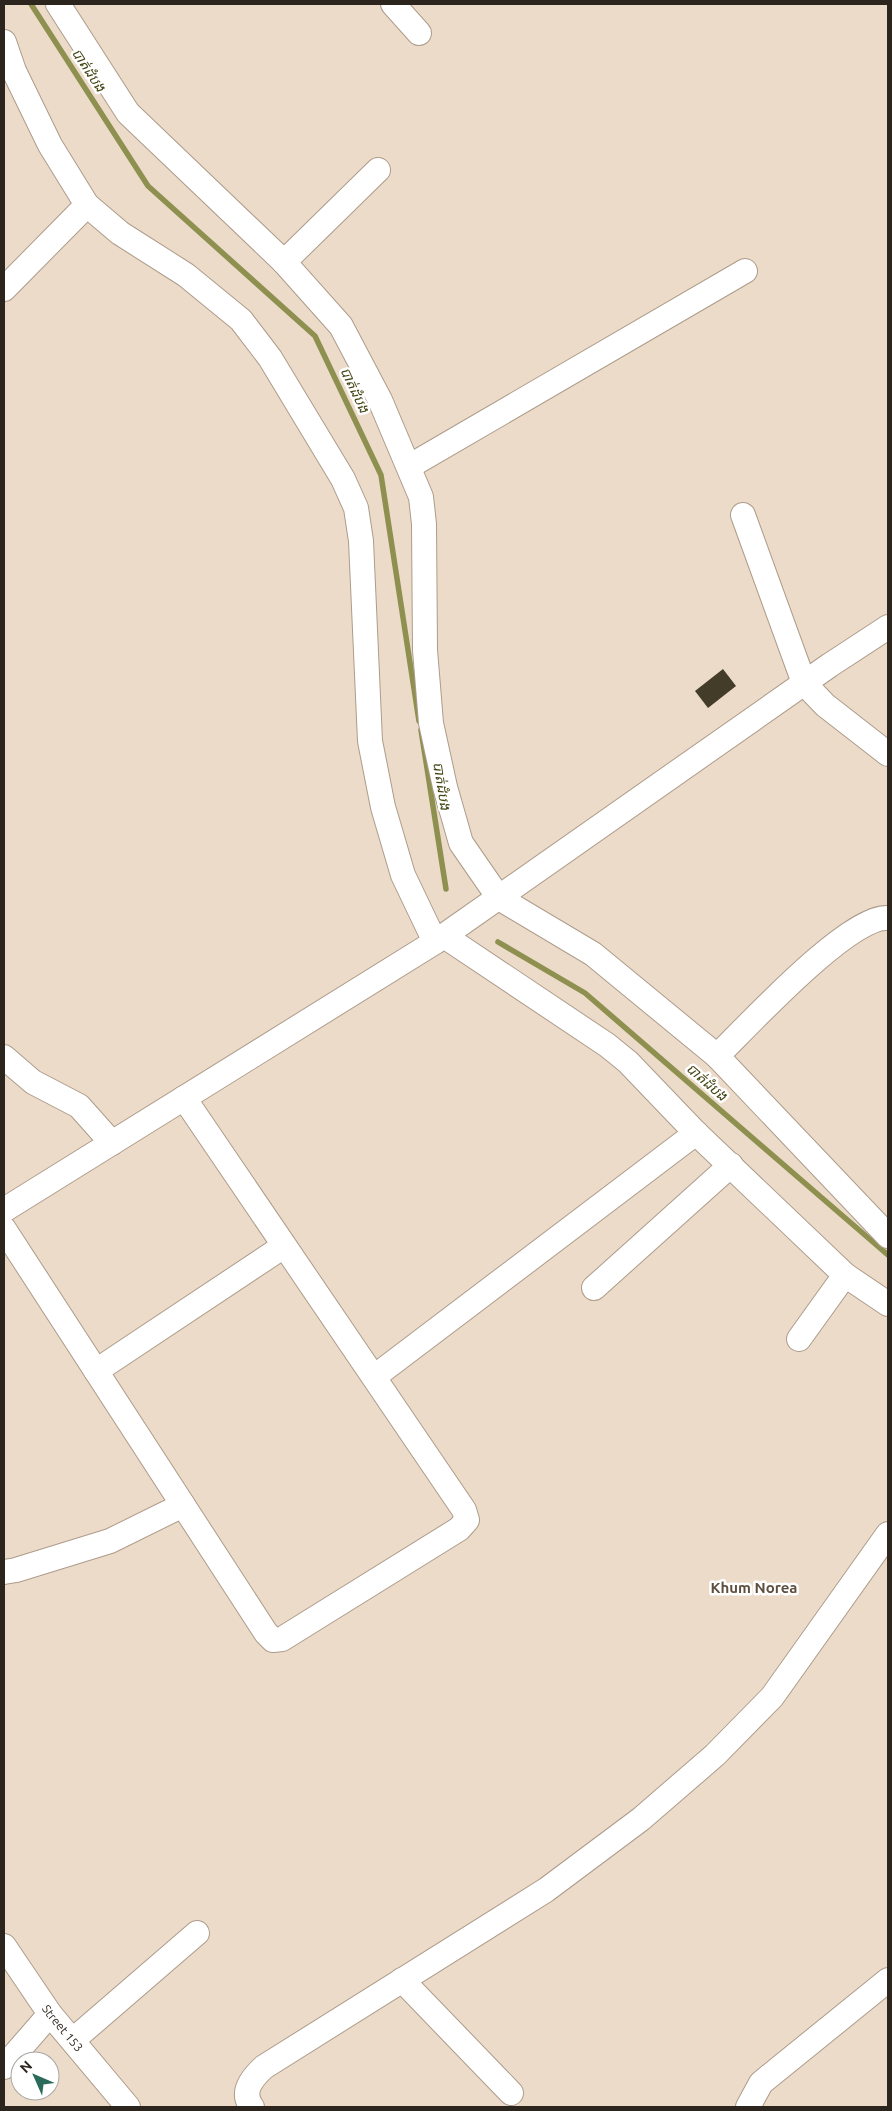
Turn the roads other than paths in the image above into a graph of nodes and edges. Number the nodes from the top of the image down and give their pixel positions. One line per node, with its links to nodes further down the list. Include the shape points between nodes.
1 (58, 4): 7 (street, via 128,112)
2 (393, 4): 3 (street)
3 (419, 33)
4 (4, 42): 6 (street, via 14,71 50,145)
5 (378, 170): 7 (street)
6 (87, 205): 9 (street); 17 (street, via 120,232 186,275 242,320 270,358 343,479 356,508 361,541 370,741 383,807 403,875)
7 (284, 262): 10 (street, via 340,326 380,400)
8 (745, 271): 10 (street)
9 (4, 289)
10 (410, 466): 15 (street, via 421,497 424,524 425,650 431,722 461,843)
11 (743, 515): 13 (street)
12 (888, 627): 13 (street)
13 (804, 683): 14 (street, via 825,705); 15 (street)
14 (888, 754)
15 (499, 898): 17 (street); 18 (street, via 593,954)
16 (888, 918): 18 (street, via 861,925 809,966)
17 (440, 939): 20 (street); 21 (street, via 607,1045 628,1062)
18 (717, 1056): 26 (street)
19 (4, 1058): 22 (street, via 33,1082 79,1106)
20 (184, 1098): 22 (street); 27 (street)
21 (696, 1133): 23 (street); 33 (street)
22 (112, 1143): 24 (street)
23 (731, 1164): 28 (street); 29 (street)
24 (4, 1210)
25 (4, 1229): 32 (street)
26 (888, 1236)
27 (284, 1246): 32 (street); 33 (street)
28 (845, 1275): 30 (street); 31 (street)
29 (594, 1288)
30 (888, 1304)
31 (799, 1339)
32 (96, 1371): 34 (street)
33 (374, 1377): 34 (street, via 464,1510 467,1520 459,1529 282,1639 274,1640 266,1633)
34 (183, 1505): 36 (street, via 110,1541)
35 (888, 1534): 39 (street, via 772,1697 716,1755 641,1819 546,1890)
36 (4, 1572)
37 (197, 1933): 42 (street)
38 (4, 1946): 41 (street, Street 153)
39 (402, 1980): 44 (street); 46 (street, via 264,2067 252,2078 247,2092)
40 (888, 1980): 47 (street, via 761,2084)
41 (50, 2014): 42 (street, Street 153); 43 (street)
42 (73, 2040): 45 (street, Street 153)
43 (4, 2066)
44 (511, 2092)
45 (128, 2107)
46 (252, 2107)
47 (748, 2107)

